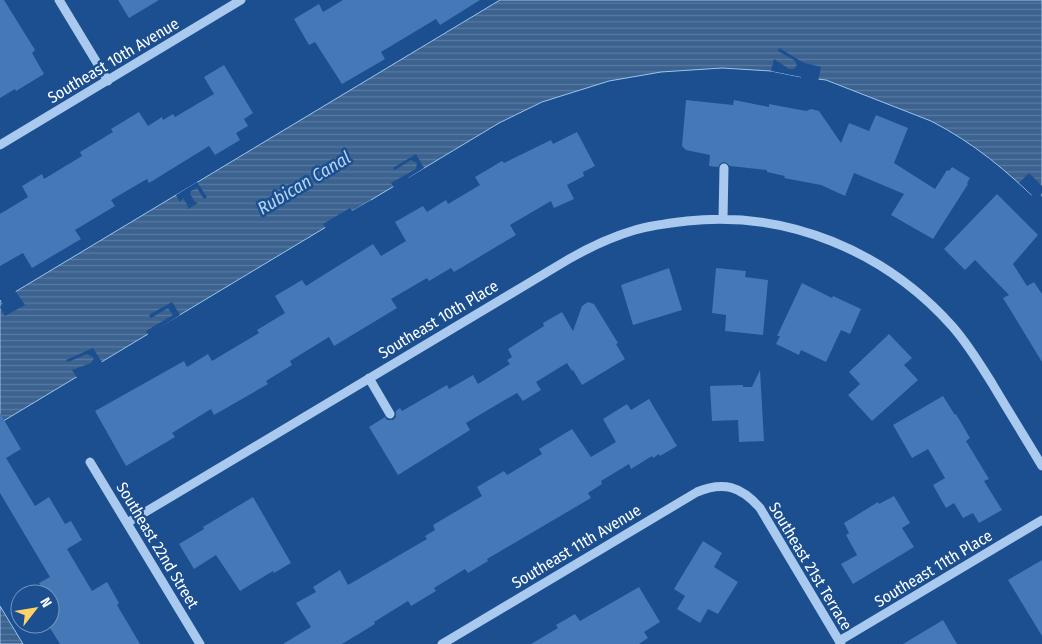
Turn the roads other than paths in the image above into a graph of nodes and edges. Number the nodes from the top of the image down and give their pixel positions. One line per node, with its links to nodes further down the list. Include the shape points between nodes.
1 (59, 0): 3 (street)
2 (241, 0): 3 (street, Southeast 10th Avenue)
3 (108, 81): 4 (street, Southeast 10th Avenue)
4 (0, 145)
5 (724, 168): 6 (street)
6 (723, 219): 7 (street, Southeast 10th Place, via 645,227 599,243); 10 (street, Southeast 10th Place, via 790,227 825,237 858,252 907,284 952,326 973,353)
7 (369, 378): 8 (street); 13 (street, Southeast 10th Place)
8 (390, 414)
9 (90, 462): 13 (street, Southeast 22nd Street)
10 (1042, 466)
11 (730, 487): 14 (street, Southeast 21st Terrace, via 747,495 760,508); 16 (street, Southeast 11th Avenue, via 715,486 696,492)
12 (1042, 520): 14 (street, Southeast 11th Place)
13 (128, 523): 15 (street, Southeast 22nd Street)
14 (840, 643)
15 (200, 644)
16 (442, 644)

